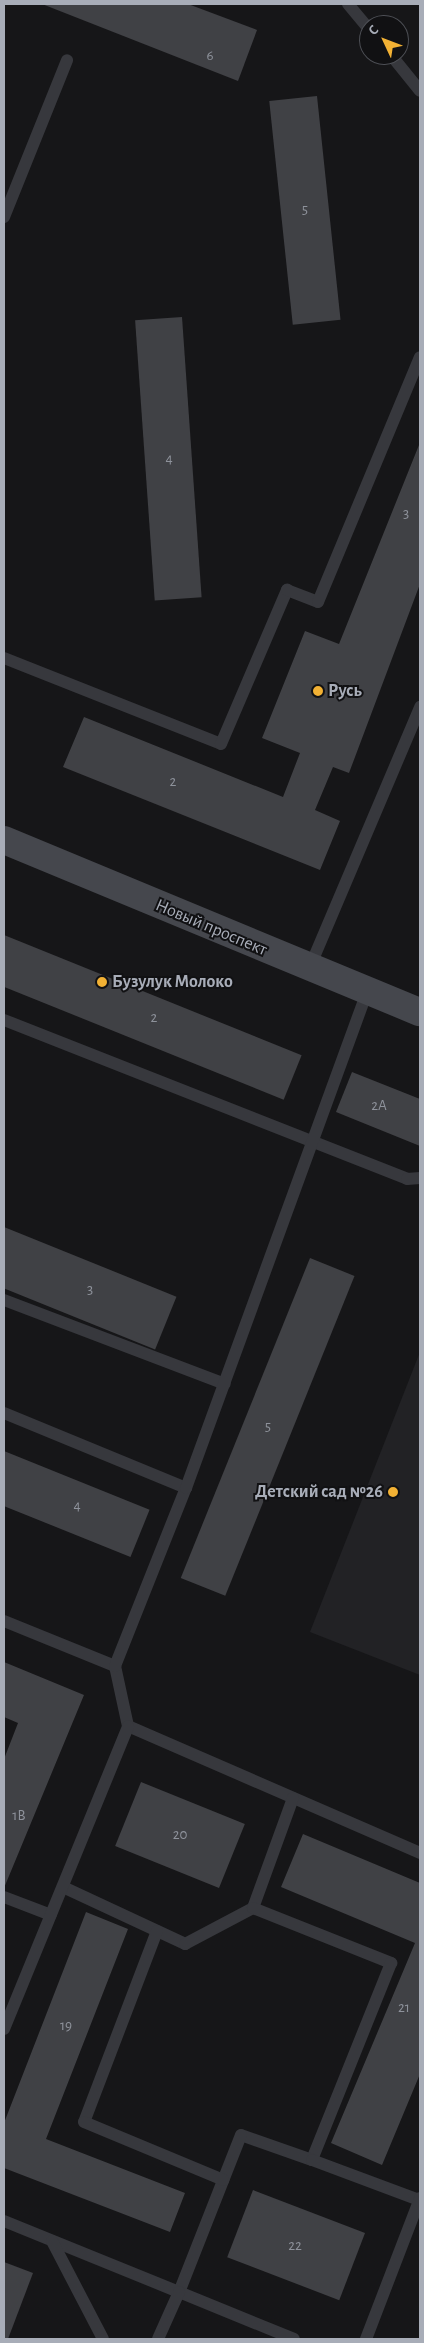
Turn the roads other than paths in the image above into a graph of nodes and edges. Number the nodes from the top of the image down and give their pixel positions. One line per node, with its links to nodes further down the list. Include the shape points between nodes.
1 (348, 4): 2 (lane)
2 (359, 17)
3 (67, 60): 6 (lane)
4 (399, 65): 5 (lane)
5 (420, 91)
6 (4, 217)
7 (420, 357): 8 (lane, via 318,602 287,590 221,744)
8 (4, 658)
9 (420, 707): 11 (lane)
10 (4, 840): 11 (street, Новый проспект)
11 (309, 969): 12 (street, Новый проспект)
12 (367, 992): 13 (street, Новый проспект); 15 (lane)
13 (420, 1012)
14 (4, 1020): 15 (lane)
15 (313, 1142): 16 (lane, via 407,1180); 18 (lane)
16 (420, 1178)
17 (4, 1300): 18 (lane)
18 (225, 1384): 20 (lane)
19 (4, 1413): 20 (lane)
20 (186, 1488): 22 (lane)
21 (4, 1621): 22 (lane)
22 (115, 1666): 23 (lane)
23 (128, 1726): 24 (lane); 26 (lane)
24 (293, 1798): 25 (lane); 28 (lane)
25 (420, 1853)
26 (62, 1887): 29 (lane); 30 (lane)
27 (4, 1897): 29 (lane)
28 (253, 1908): 30 (lane, via 185,1944); 32 (lane, via 391,1963)
29 (51, 1915): 31 (lane)
30 (157, 1931): 33 (lane, via 84,2122)
31 (4, 2029)
32 (312, 2160): 33 (lane, via 241,2135); 34 (lane)
33 (223, 2180): 37 (lane)
34 (420, 2199): 41 (lane)
35 (4, 2221): 36 (lane)
36 (52, 2241): 37 (lane); 38 (lane)
37 (179, 2292): 39 (lane); 40 (lane)
38 (103, 2339)
39 (158, 2339)
40 (294, 2339)
41 (366, 2339)

